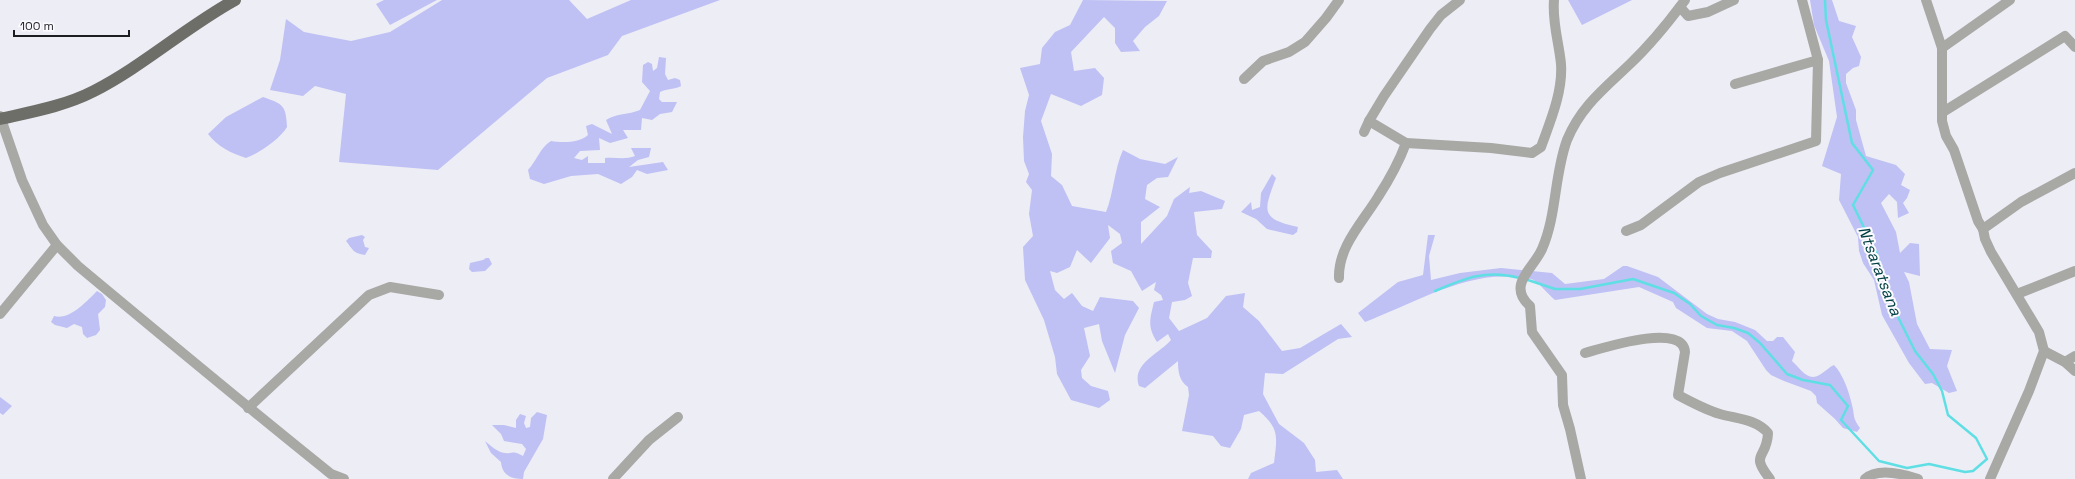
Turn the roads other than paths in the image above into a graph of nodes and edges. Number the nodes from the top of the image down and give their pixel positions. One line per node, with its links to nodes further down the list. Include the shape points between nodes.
1 (235, 0): 16 (main road, via 94,91 51,106)
2 (1339, 0): 13 (street, via 1305,42 1289,52 1263,61)
3 (1460, 0): 17 (street, via 1441,15 1430,29)
4 (1554, 0): 19 (street, via 1561,82 1541,147 1532,153)
5 (1734, 0): 9 (street, via 1708,12 1688,16)
6 (1802, 0): 12 (street)
7 (1926, 0): 11 (street)
8 (2010, 0): 11 (street)
9 (1682, 4): 38 (street, via 1652,41 1590,101 1576,122 1561,161 1542,250 1522,279 1520,290 1525,302 1530,306 1532,332 1562,375 1563,406)
10 (2075, 47): 15 (street, via 2065,36)
11 (1942, 48): 15 (street)
12 (1818, 60): 14 (street); 22 (street, via 1816,141 1699,182 1641,225)
13 (1244, 79)
14 (1735, 84)
15 (1943, 112): 21 (street, via 1946,136 1954,150)
16 (0, 118): 23 (street, via 22,180 43,225)
17 (1370, 121): 18 (street); 19 (street)
18 (1364, 132)
19 (1406, 143): 25 (street, via 1379,197 1343,251)
20 (2075, 173): 21 (street, via 2021,202)
21 (1983, 229): 26 (street, via 1984,239)
22 (1626, 231)
23 (57, 245): 28 (street); 34 (street, via 78,266 219,381)
24 (2075, 271): 26 (street)
25 (1339, 278)
26 (2017, 294): 29 (street, via 2039,332)
27 (440, 295): 34 (street, via 390,287 369,295)
28 (0, 314)
29 (2044, 351): 32 (street); 42 (street)
30 (1585, 353): 39 (street, via 1650,338 1672,338 1682,342 1685,352 1678,395 1720,414 1763,427 1768,433 1768,443 1759,465)
31 (2075, 356): 32 (street)
32 (2065, 362): 33 (street)
33 (2075, 371)
34 (248, 408): 36 (street, via 331,474)
35 (678, 417): 37 (street, via 649,440)
36 (344, 479)
37 (613, 479)
38 (1581, 479)
39 (1770, 479)
40 (1865, 479): 41 (street, via 1880,472)
41 (1918, 479)
42 (1990, 479)

